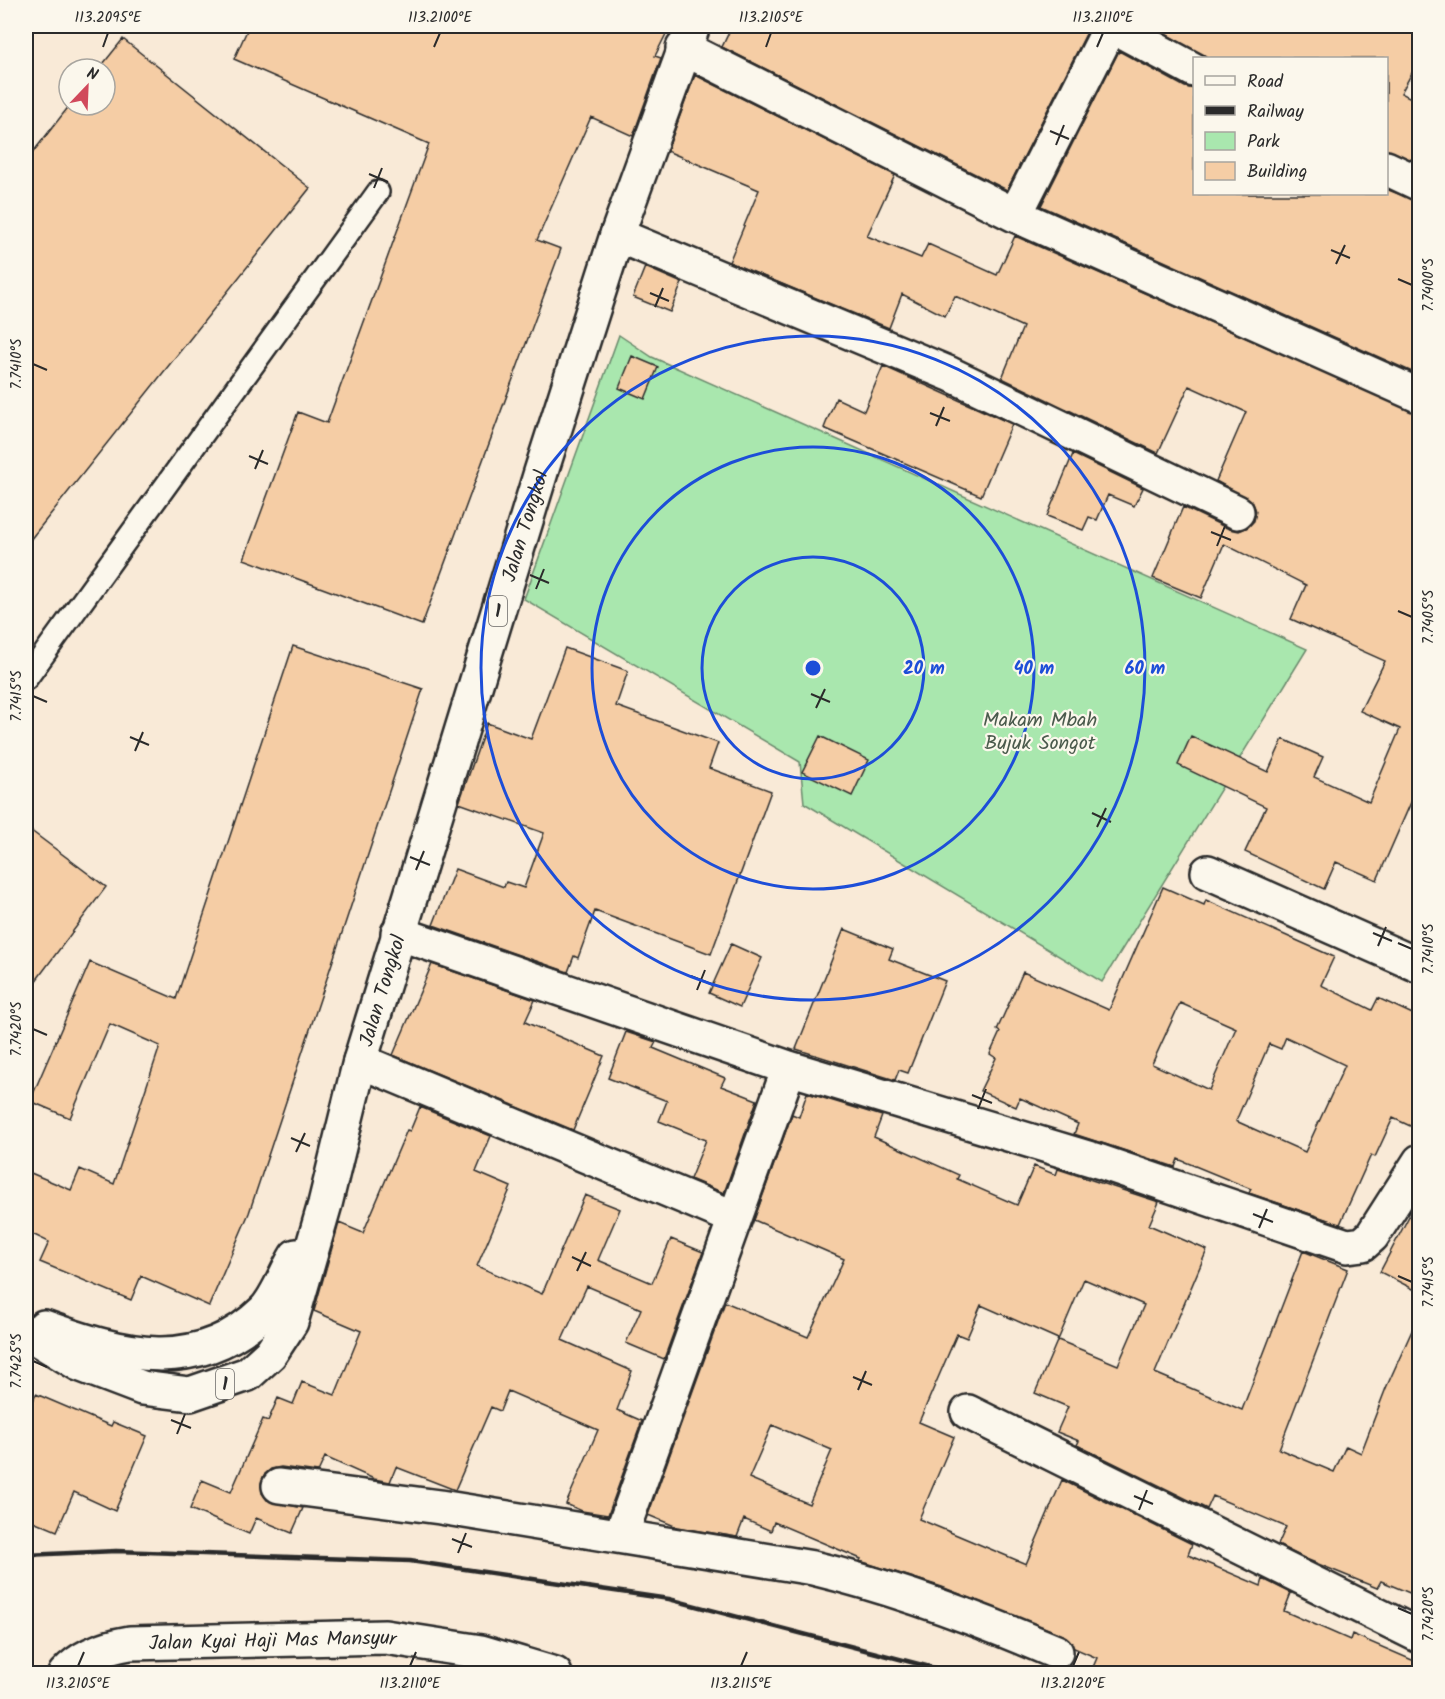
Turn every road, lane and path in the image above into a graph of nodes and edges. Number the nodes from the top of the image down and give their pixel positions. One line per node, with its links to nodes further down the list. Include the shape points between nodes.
1 (1111, 26): 3 (main road); 7 (main road)
2 (688, 37): 7 (main road); 8 (main road, Jalan Tongkol / 1)
3 (1193, 69)
4 (1388, 169): 5 (main road)
5 (1419, 184)
6 (378, 192): 11 (lane)
7 (1015, 215): 9 (main road)
8 (617, 235): 10 (main road, via 950,374); 13 (main road, Jalan Tongkol / 1)
9 (1419, 396)
10 (1237, 512)
11 (26, 679)
12 (1208, 872): 14 (main road)
13 (398, 933): 15 (main road, Jalan Tongkol / 1); 16 (main road)
14 (1419, 966)
15 (360, 1061): 18 (main road, Jalan Tongkol / 1); 19 (main road)
16 (789, 1068): 17 (main road, via 1101,1162 1347,1246 1364,1244 1372,1236); 19 (main road)
17 (1419, 1161)
18 (325, 1204): 20 (main road, 1, via 265,1310 228,1339 157,1356 124,1353); 21 (main road, 1, via 291,1322 270,1354 248,1374 190,1394 142,1388 79,1364)
19 (735, 1218): 24 (main road)
20 (26, 1320)
21 (26, 1332)
22 (968, 1412): 25 (main road)
23 (279, 1486): 24 (main road)
24 (621, 1535): 26 (main road, via 872,1582)
25 (1419, 1636)
26 (1056, 1652)
27 (65, 1674): 28 (main road, Jalan Kyai Haji Mas Mansyur, via 105,1647 130,1643 385,1637 481,1652)
28 (555, 1674)

